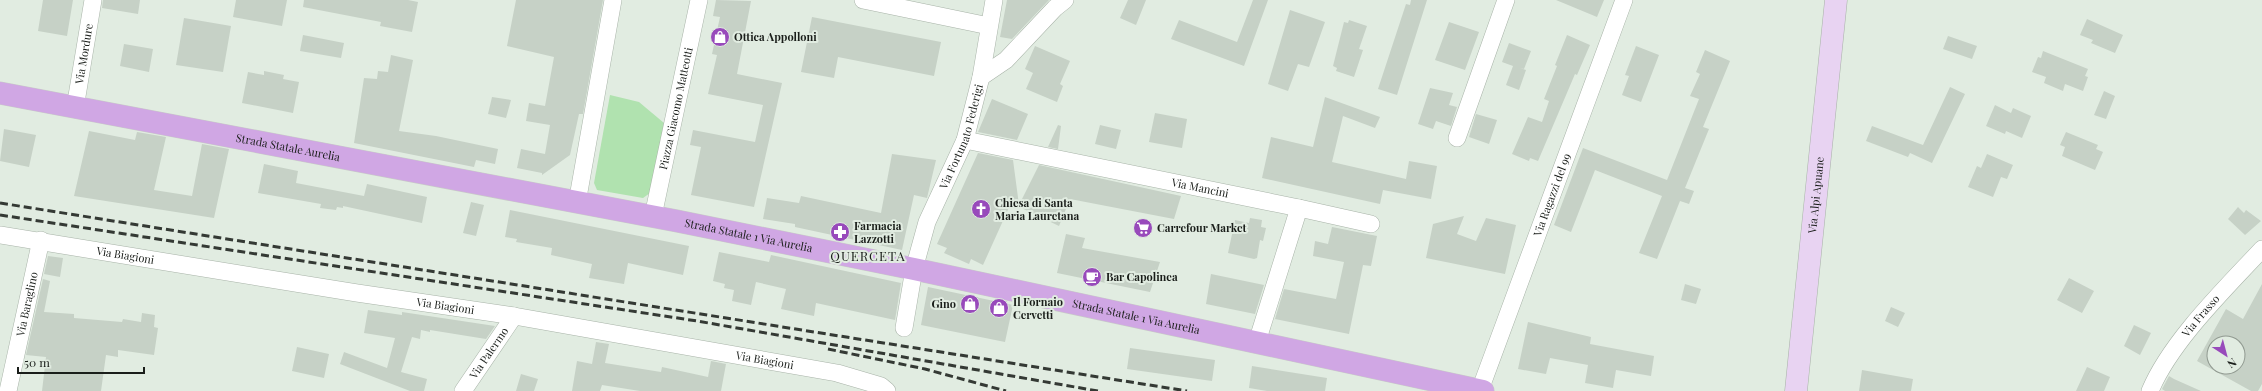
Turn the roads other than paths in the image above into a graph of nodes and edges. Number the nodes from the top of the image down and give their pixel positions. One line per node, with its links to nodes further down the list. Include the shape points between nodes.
1 (93, 0): 13 (street, Via Mordure)
2 (613, 0): 16 (street)
3 (699, 0): 18 (street, Piazza Giacomo Matteotti)
4 (863, 0): 10 (street)
5 (994, 0): 10 (street, Via Fortunato Federigi)
6 (1065, 0): 11 (street, via 1006,60)
7 (1506, 0): 14 (street)
8 (1624, 0): 30 (street, Via Ragazzi del 99)
9 (1836, 0): 31 (main road, Via Alpi Apuane)
10 (989, 26): 11 (street, Via Fortunato Federigi)
11 (981, 77): 15 (street, Via Fortunato Federigi)
12 (0, 93): 13 (main road, Strada Statale Aurelia)
13 (75, 108): 16 (main road, Strada Statale Aurelia)
14 (1457, 138)
15 (964, 140): 17 (street, Via Mancini); 23 (street, Via Fortunato Federigi, via 927,222)
16 (576, 203): 18 (main road, Strada Statale 1 Via Aurelia)
17 (1299, 208): 19 (street, Via Mancini); 26 (street)
18 (653, 216): 23 (main road, Strada Statale 1 Via Aurelia)
19 (1371, 224)
20 (0, 235): 21 (street, Via Biagioni)
21 (41, 240): 24 (street, Via Biagioni, via 357,293); 27 (street, Via Baraglino)
22 (2262, 249): 32 (street, Via Frasso, via 2182,339)
23 (914, 269): 25 (street, Via Fortunato Federigi); 26 (main road, Strada Statale 1 Via Aurelia)
24 (514, 316): 28 (street, Via Palermo); 29 (street, Via Biagioni, via 837,373 881,386)
25 (904, 328)
26 (1257, 342): 30 (main road, Strada Statale 1 Via Aurelia)
27 (8, 391)
28 (463, 391)
29 (887, 391)
30 (1481, 391)
31 (1796, 391)
32 (2150, 391)

